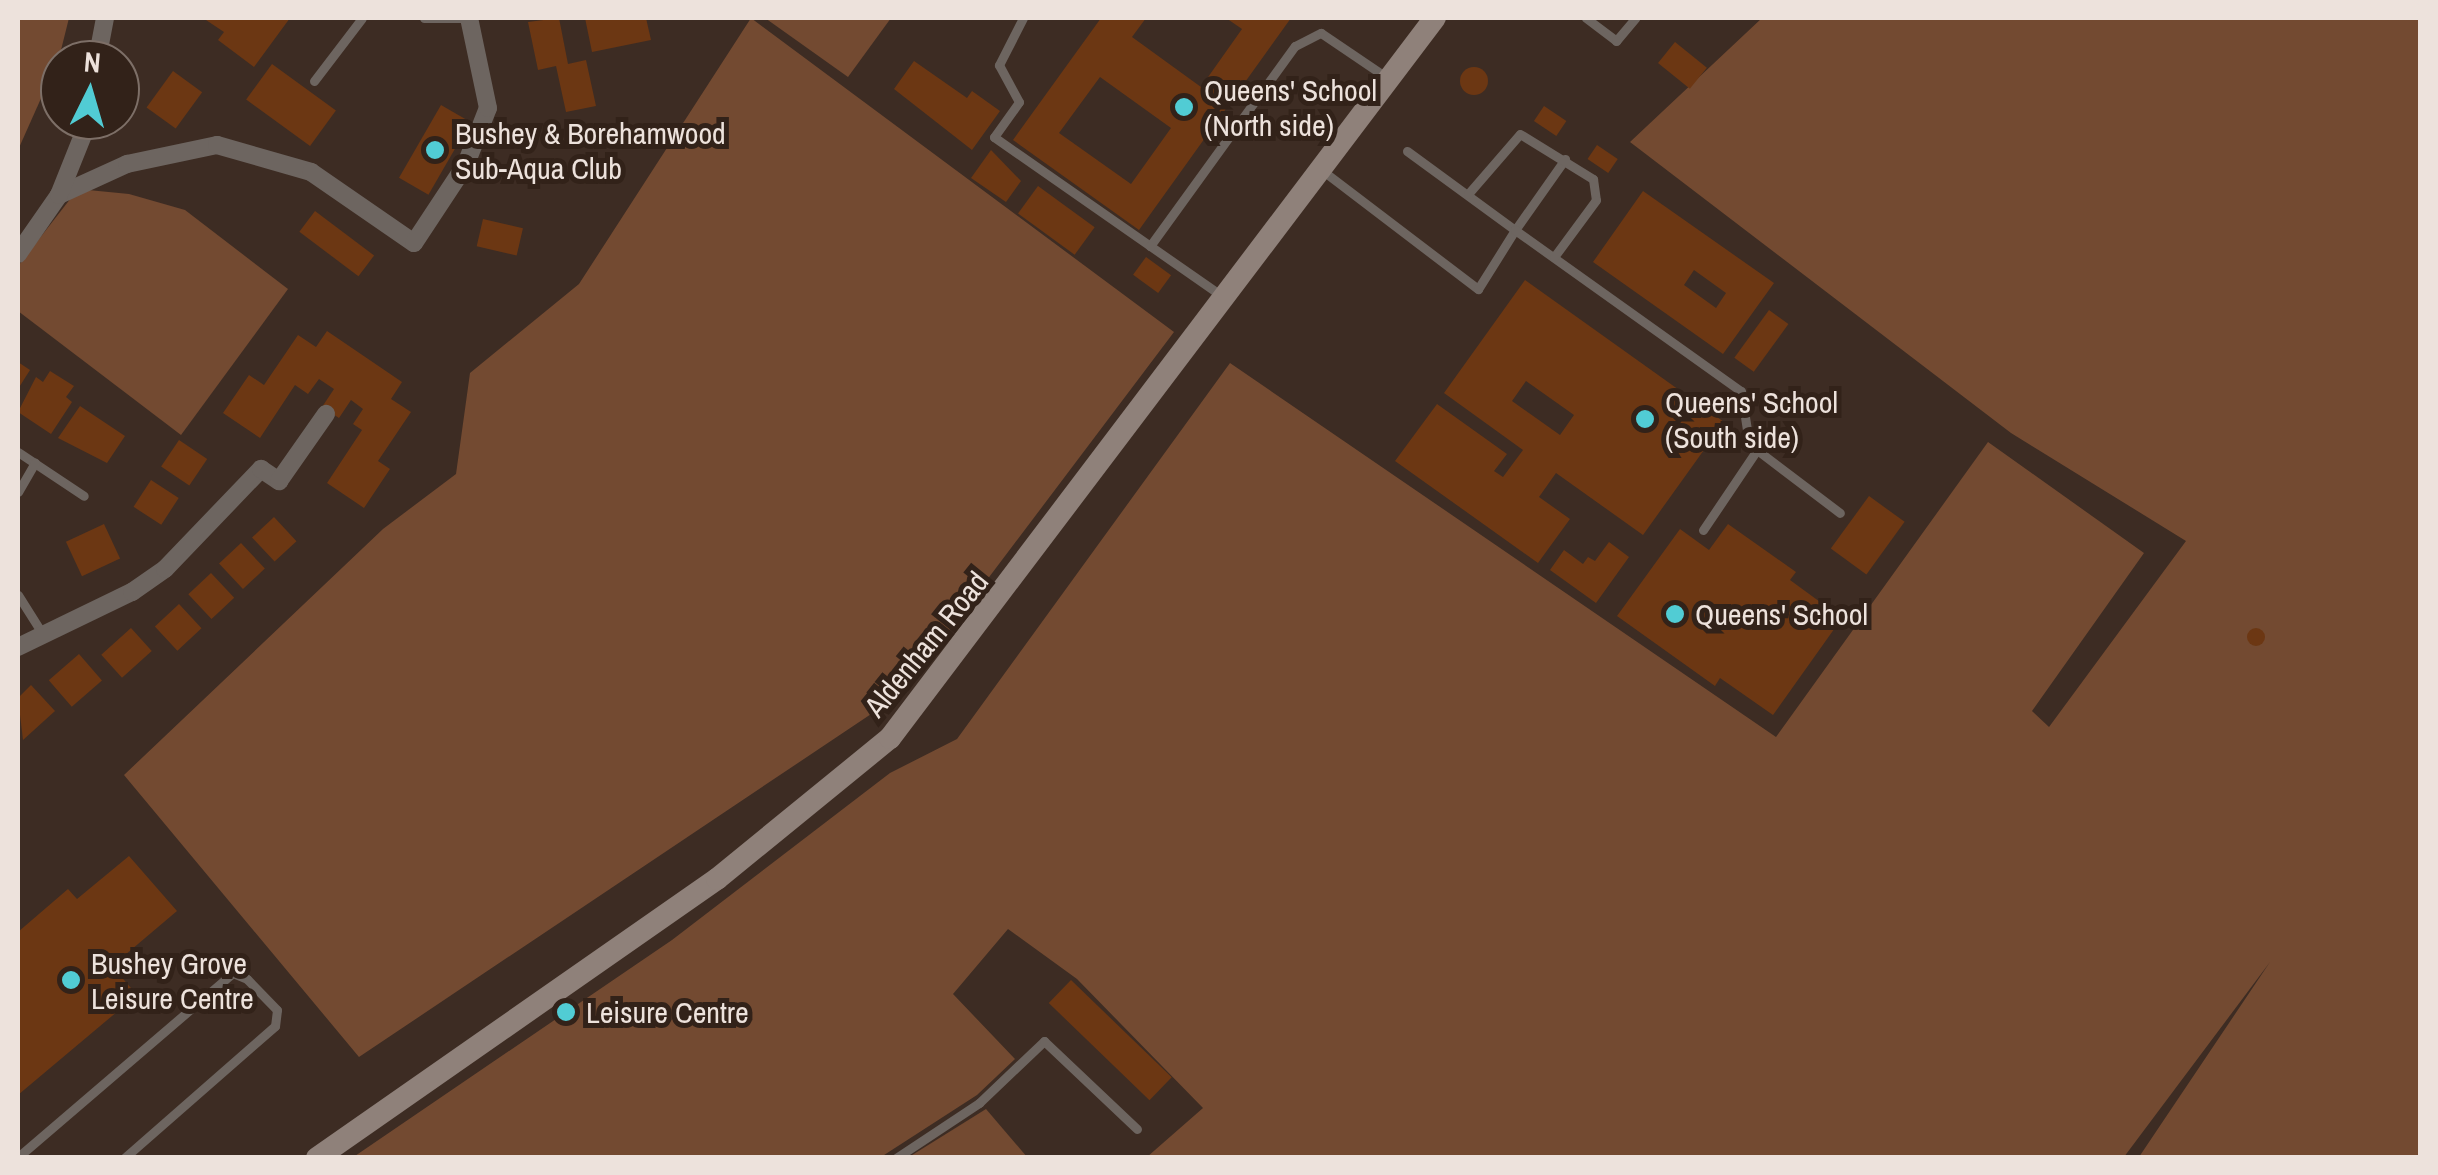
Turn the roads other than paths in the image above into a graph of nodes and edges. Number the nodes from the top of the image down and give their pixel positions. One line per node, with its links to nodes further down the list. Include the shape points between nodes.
1 (362, 18): 9 (lane)
2 (424, 18): 3 (lane)
3 (466, 18): 15 (street, via 488,108 466,164 414,243 311,172 217,144 127,164)
4 (1023, 18): 17 (lane, via 999,65 1018,102 994,137)
5 (1435, 18): 8 (main road, Aldenham Road)
6 (1586, 18): 7 (lane, via 1616,41)
7 (1634, 18)
8 (1389, 78): 13 (main road, Aldenham Road); 17 (lane, via 1321,33 1295,46)
9 (314, 81)
10 (81, 140): 15 (street)
11 (1407, 150): 14 (lane)
12 (1564, 159): 14 (lane, via 1520,134); 16 (lane); 19 (lane, via 1593,179 1597,193)
13 (1318, 168): 16 (lane, via 1478,289); 20 (main road, Aldenham Road)
14 (1468, 194): 16 (lane)
15 (60, 195): 18 (street)
16 (1515, 230): 19 (lane)
17 (1150, 246): 20 (lane)
18 (18, 254)
19 (1554, 257): 22 (lane, via 1741,392)
20 (1224, 298): 37 (main road, Aldenham Road, via 972,637 876,752 717,880)
21 (326, 414): 30 (street, via 279,481 261,469 166,569 116,600)
22 (1757, 450): 27 (lane); 28 (lane)
23 (18, 452): 24 (lane)
24 (36, 464): 25 (lane); 26 (lane)
25 (18, 492)
26 (84, 496)
27 (1840, 513)
28 (1703, 530)
29 (18, 595): 30 (lane)
30 (40, 630): 31 (street)
31 (18, 647)
32 (1137, 1129): 38 (lane, via 1044,1041 979,1103)
33 (134, 1149): 34 (lane, via 276,1026 277,1010 247,980 233,973); 35 (lane); 36 (lane)
34 (18, 1157)
35 (124, 1158)
36 (144, 1158)
37 (317, 1158)
38 (896, 1158)

